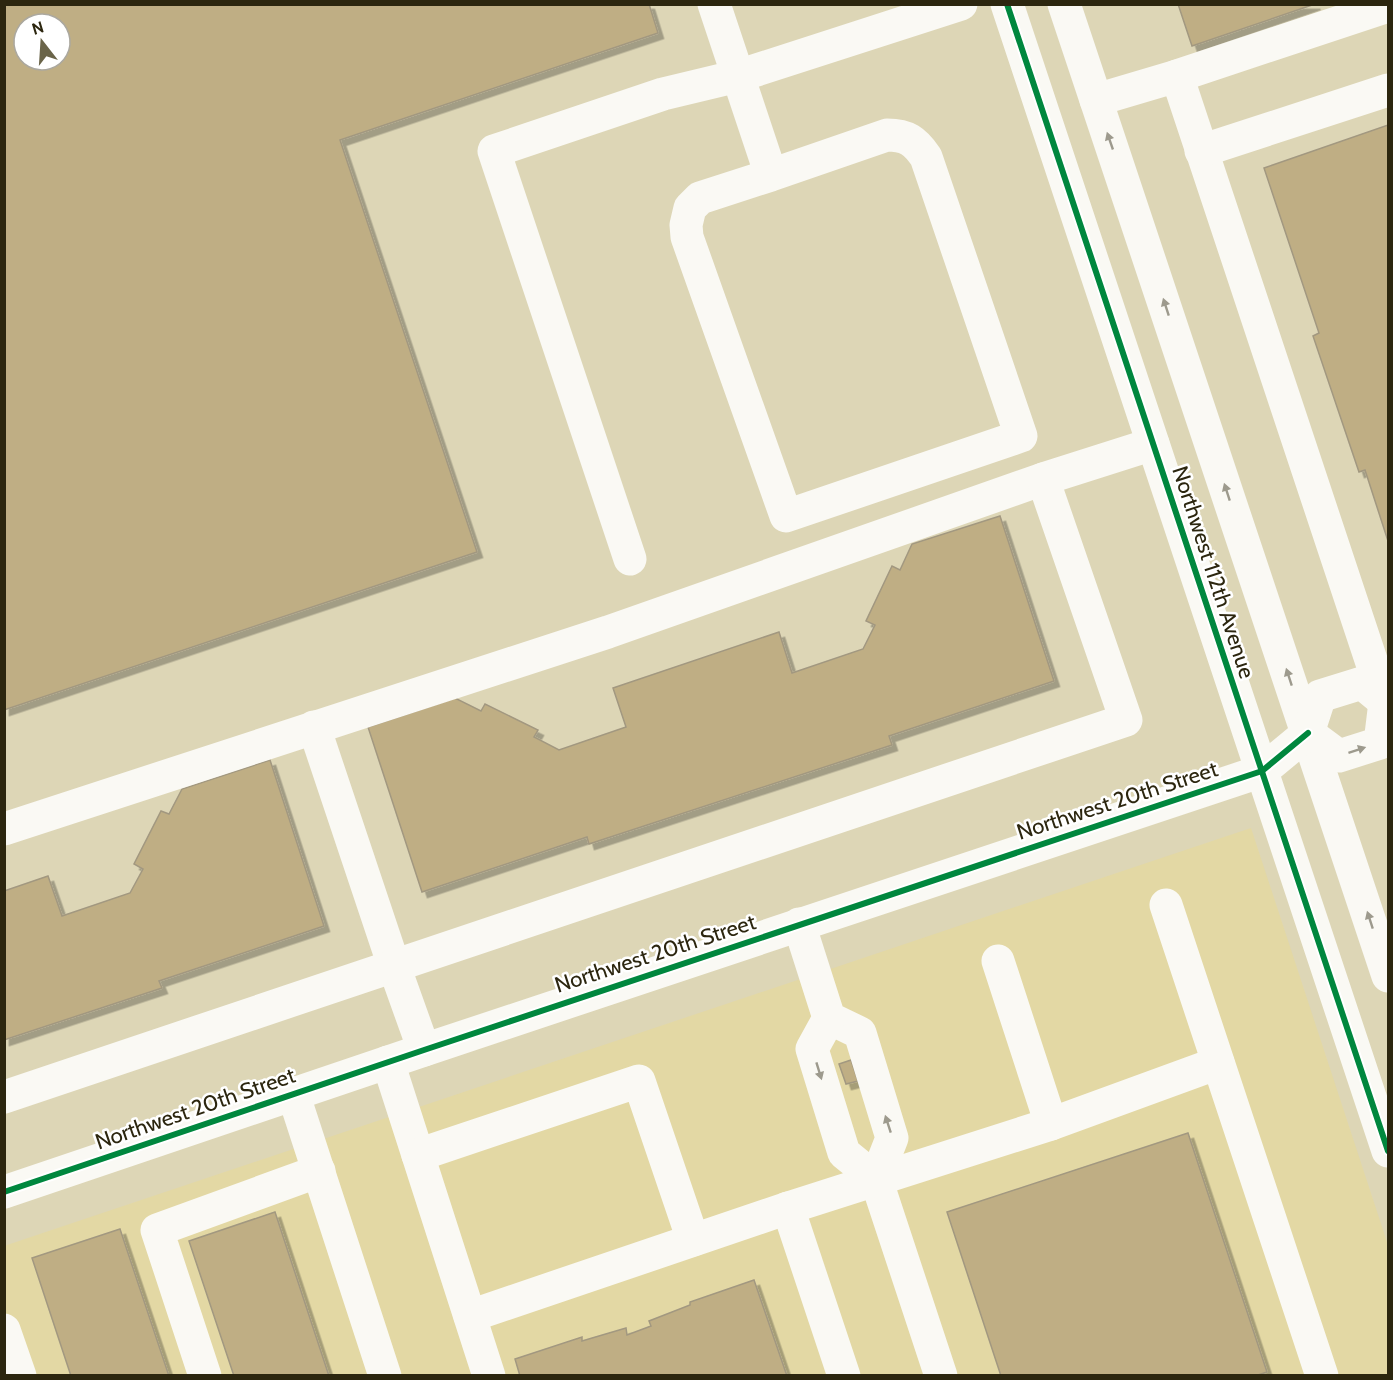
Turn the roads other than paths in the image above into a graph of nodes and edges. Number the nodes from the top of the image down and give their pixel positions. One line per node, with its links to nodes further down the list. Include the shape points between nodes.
1 (714, 4): 6 (street)
2 (961, 4): 6 (street)
3 (1006, 4): 12 (street, Northwest 112th Avenue)
4 (1064, 4): 9 (street, Northwest 112th Avenue)
5 (1389, 6): 7 (street)
6 (738, 76): 11 (street); 14 (street, via 663,94 494,152)
7 (1177, 76): 9 (street); 10 (street)
8 (1389, 90): 10 (street)
9 (1096, 100): 17 (street, Northwest 112th Avenue, one-way to 9)
10 (1202, 151): 15 (street)
11 (771, 175): 11 (street, via 887,135 898,135 917,145 926,157 1021,436 786,516 686,225 690,208 700,198)
12 (1153, 444): 13 (street); 18 (street, Northwest 112th Avenue)
13 (1043, 479): 16 (street, via 608,632); 23 (street, via 1126,720)
14 (630, 559)
15 (1388, 704): 17 (street, via 1362,683 1320,696); 17 (street, one-way to 15, via 1339,756 1380,743)
16 (314, 727): 19 (street); 23 (street)
17 (1308, 733): 18 (street, Northwest 20th Street); 24 (street, Northwest 112th Avenue, one-way to 17)
18 (1262, 771): 21 (street, Northwest 20th Street); 32 (street, Northwest 112th Avenue)
19 (4, 829)
20 (1166, 905): 28 (street)
21 (799, 924): 25 (street); 26 (street, Northwest 20th Street)
22 (998, 961): 31 (street)
23 (394, 966): 26 (street); 30 (street)
24 (1389, 976)
25 (829, 1018): 35 (street, one-way to 35, via 812,1049 844,1153); 35 (street, one-way to 25, via 892,1138 860,1033)
26 (424, 1050): 27 (street, Northwest 20th Street)
27 (388, 1062): 29 (street, Northwest 20th Street); 33 (street)
28 (1218, 1063): 31 (street); 47 (street)
29 (293, 1094): 34 (street); 36 (street, Northwest 20th Street)
30 (4, 1096)
31 (1051, 1124): 35 (street)
32 (1389, 1151)
33 (418, 1155): 38 (street, via 639,1081); 39 (street)
34 (320, 1172): 42 (street, via 157,1230); 43 (street)
35 (876, 1179): 37 (street); 46 (street)
36 (4, 1192)
37 (789, 1208): 38 (street); 45 (street)
38 (693, 1240): 39 (street)
39 (470, 1316): 44 (street)
40 (4, 1330): 41 (street)
41 (20, 1376)
42 (205, 1376)
43 (386, 1376)
44 (489, 1376)
45 (844, 1376)
46 (941, 1376)
47 (1322, 1376)

